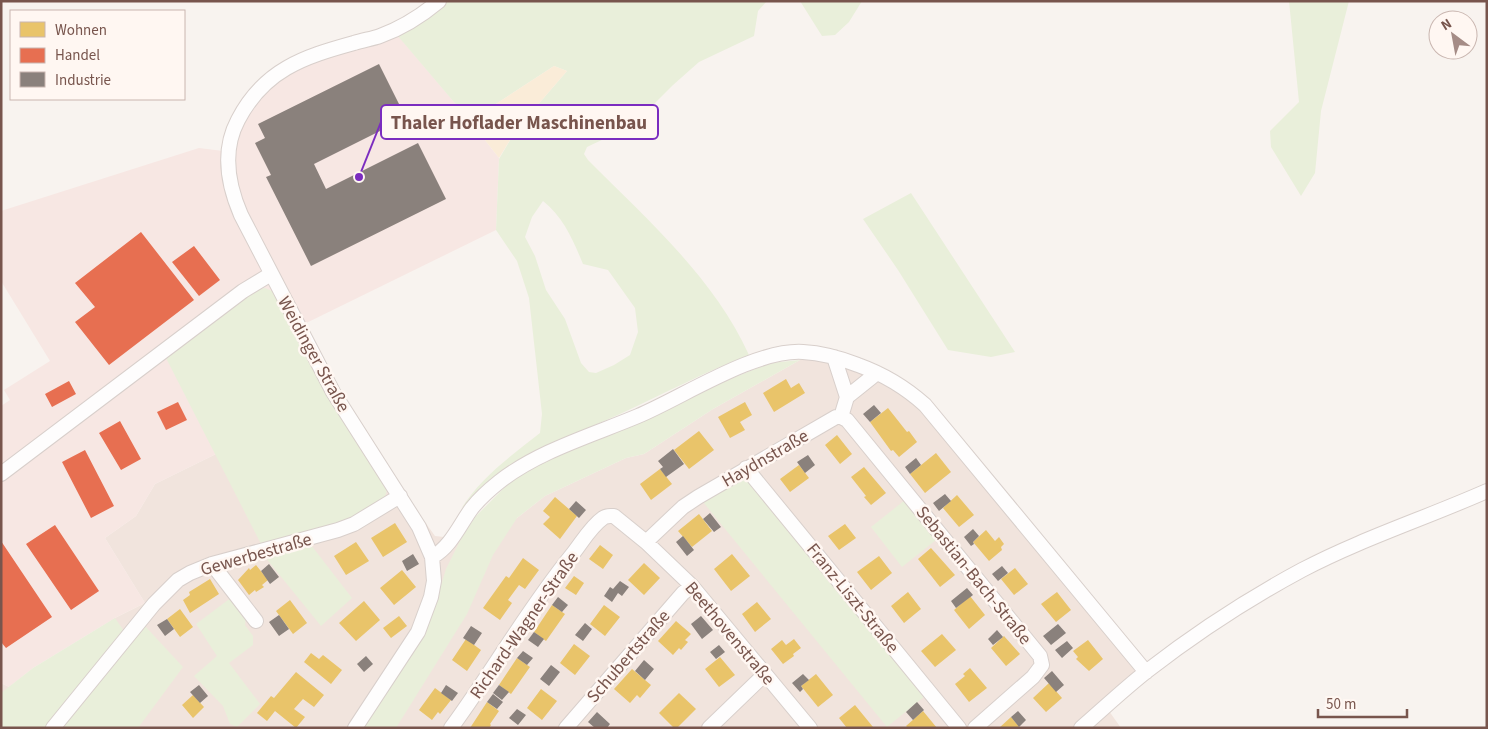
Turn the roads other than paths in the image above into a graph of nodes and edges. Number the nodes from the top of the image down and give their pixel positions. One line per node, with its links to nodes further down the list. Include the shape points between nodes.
1 (439, 1): 2 (street, Weidinger Straße, via 407,24 304,59 274,75 250,99 234,126 228,163 229,181 233,196)
2 (271, 274): 8 (street, via 243,291); 10 (street, Weidinger Straße, via 333,392)
3 (834, 357): 4 (street); 5 (street); 12 (street, via 802,352 764,358 532,461 486,493 442,550)
4 (877, 373): 5 (street); 16 (street, via 925,405)
5 (847, 397): 6 (street)
6 (841, 417): 7 (street, Haydnstraße); 25 (street, Sebastian-Bach-Straße, via 847,420 1040,656 1042,665 1033,677)
7 (746, 468): 11 (street, Haydnstraße, via 683,507); 24 (street, Franz-Liszt-Straße)
8 (1, 474)
9 (1487, 491): 16 (street, via 1303,570 1214,624)
10 (400, 496): 12 (street, Weidinger Straße); 13 (street, Gewerbestraße, via 338,530)
11 (646, 542): 14 (street, Beethovenstraße); 20 (street, Richard-Wagner-Straße, via 614,516 601,519 531,608)
12 (432, 557): 19 (street, Weidinger Straße, via 434,581 431,598 418,632)
13 (212, 564): 15 (street); 18 (street, Gewerbestraße, via 185,576 162,595)
14 (692, 586): 17 (street, Beethovenstraße); 21 (street, Schubertstraße)
15 (256, 620)
16 (1146, 672): 26 (street)
17 (765, 674): 22 (street); 23 (street, Beethovenstraße)
18 (53, 728)
19 (355, 728)
20 (451, 728)
21 (566, 728)
22 (710, 728)
23 (810, 728)
24 (959, 728)
25 (975, 728)
26 (1081, 728)

